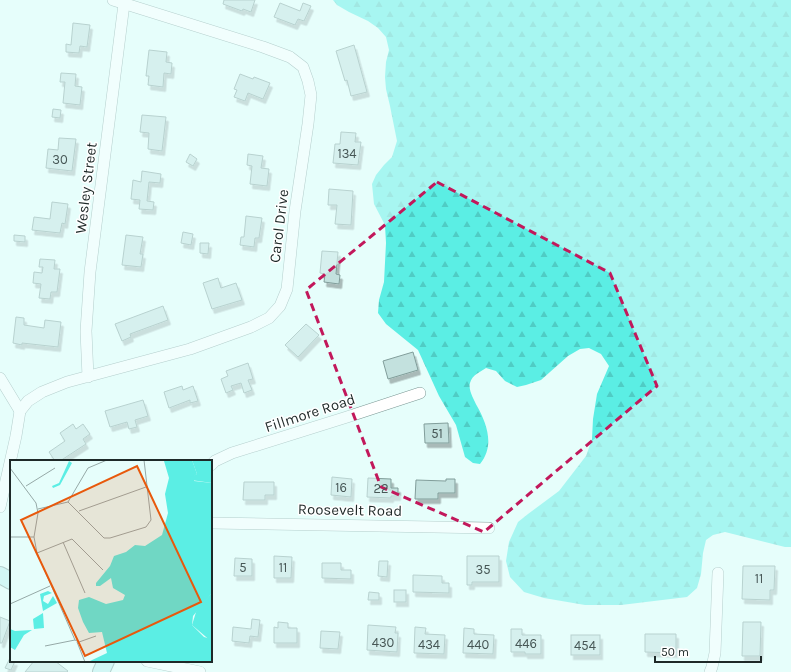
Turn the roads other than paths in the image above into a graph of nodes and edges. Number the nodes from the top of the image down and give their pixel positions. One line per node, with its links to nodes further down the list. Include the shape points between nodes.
1 (113, 0): 2 (street, Carol Drive)
2 (124, 4): 3 (street, Wesley Street, via 90,272 86,331); 3 (street, Carol Drive, via 290,57 303,66 311,95 287,288 280,306 269,318 251,327 190,349)
3 (88, 377): 6 (street, Carol Drive, via 42,392 28,401)
4 (0, 378): 6 (street)
5 (420, 393): 9 (street, Fillmore Road, via 232,453)
6 (20, 411): 7 (street)
7 (11, 460)
8 (10, 463): 10 (street)
9 (212, 464)
10 (0, 507)
11 (212, 523): 12 (street, Roosevelt Road)
12 (489, 528)
13 (718, 573): 20 (street, via 715,653)
14 (0, 575): 15 (street)
15 (10, 580)
16 (106, 662): 19 (street)
17 (154, 662): 18 (street)
18 (194, 668)
19 (101, 672)
20 (710, 672)

